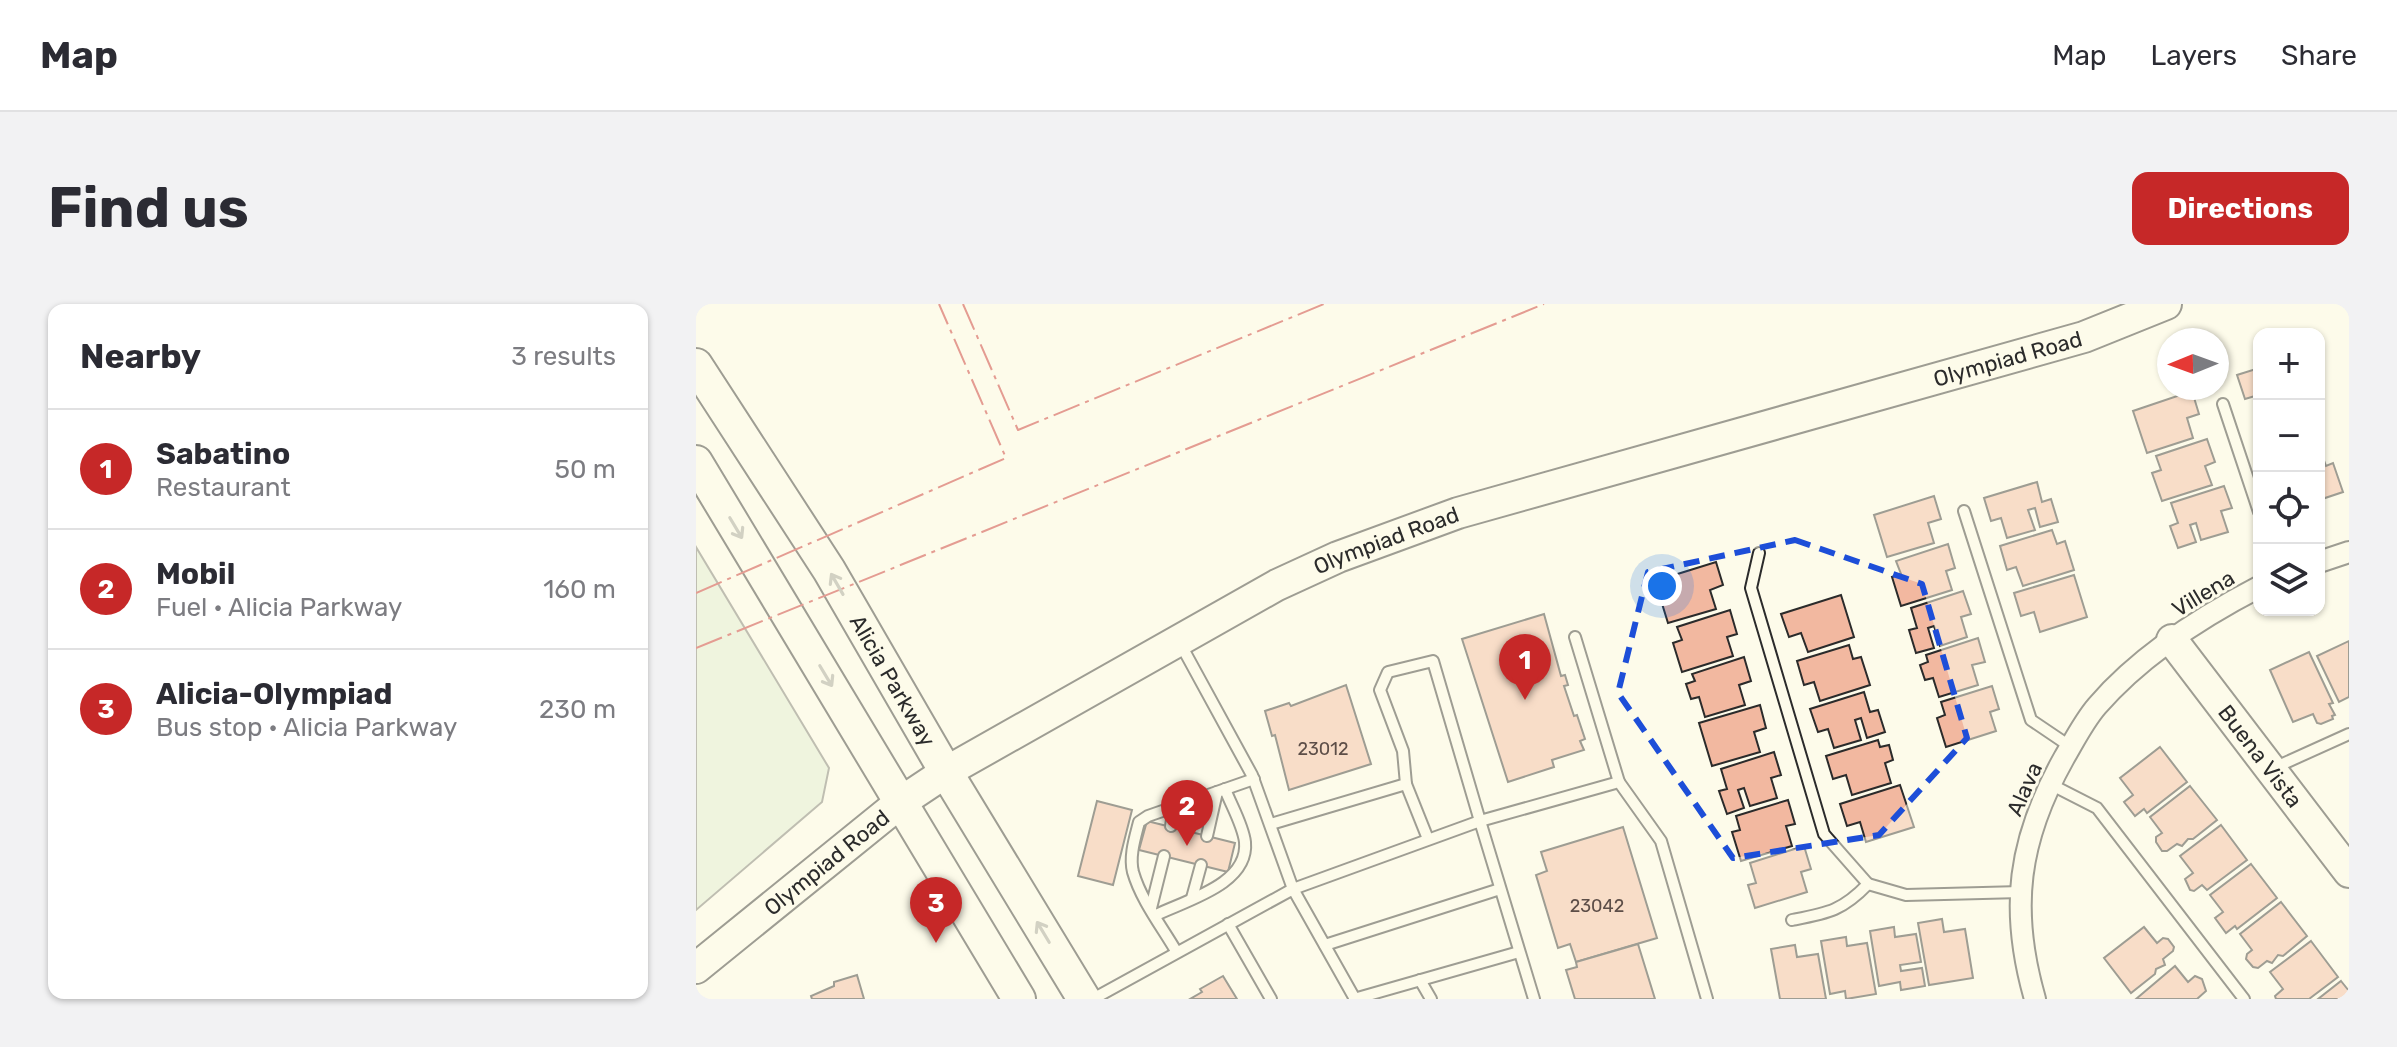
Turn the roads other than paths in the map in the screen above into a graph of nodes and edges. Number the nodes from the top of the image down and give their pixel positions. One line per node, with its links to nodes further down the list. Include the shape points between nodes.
1 (2166, 304): 12 (main road, Olympiad Road, via 2084,337 1458,513 1338,557)
2 (696, 365): 17 (main road, Alicia Parkway, one-way to 2, via 829,570)
3 (2223, 404): 5 (lane)
4 (696, 462): 23 (main road, one-way to 23)
5 (2253, 494)
6 (1964, 511): 15 (lane, via 2031,720)
7 (2349, 552): 9 (street)
8 (1759, 553): 33 (lane, via 1751,588 1824,834)
9 (2325, 560)
10 (2253, 590): 13 (street, Villena)
11 (1575, 637): 19 (lane)
12 (1179, 639): 17 (main road, Olympiad Road); 18 (lane)
13 (2172, 640): 15 (street, Alava, via 2096,707); 16 (main road, Buena Vista)
14 (2349, 734): 16 (lane)
15 (2071, 747): 21 (street, Alava)
16 (2270, 770): 32 (main road, Buena Vista)
17 (946, 772): 23 (main road, Olympiad Road); 47 (main road, Alicia Parkway, one-way to 17)
18 (1254, 779): 22 (lane); 26 (lane)
19 (1619, 782): 25 (lane); 53 (lane, via 1661,841)
20 (1406, 784): 25 (lane, via 1403,751 1380,690 1388,672 1433,661); 26 (lane); 29 (lane)
21 (2050, 784): 36 (street, Alava, via 2026,847); 55 (lane, via 2097,808)
22 (1221, 790): 24 (lane); 28 (lane); 37 (lane, via 1245,840 1244,862 1231,879)
23 (901, 802): 44 (main road, Olympiad Road); 46 (main road)
24 (1174, 807): 27 (lane); 38 (lane, via 1139,822 1133,845 1133,871)
25 (1480, 821): 29 (lane); 35 (lane)
26 (1271, 824): 34 (lane)
27 (1171, 826)
28 (1207, 836)
29 (1428, 839): 34 (lane)
30 (1164, 856): 38 (lane)
31 (1201, 865): 37 (lane)
32 (2349, 872)
33 (1868, 884): 36 (lane, via 1906,895); 39 (lane, via 1831,913)
34 (1293, 889): 40 (lane); 41 (lane)
35 (1500, 889): 41 (lane); 43 (lane)
36 (2021, 892): 54 (street, Alava, via 2025,965)
37 (1192, 898): 38 (lane)
38 (1153, 912): 42 (lane)
39 (1792, 920)
40 (1228, 924): 42 (lane); 49 (lane)
41 (1325, 945): 50 (lane)
42 (1176, 951): 48 (lane)
43 (1519, 952): 45 (lane); 52 (lane)
44 (696, 968)
45 (1420, 980): 50 (lane); 51 (lane)
46 (1019, 999)
47 (1084, 999)
48 (1093, 999)
49 (1271, 999)
50 (1355, 999)
51 (1431, 999)
52 (1534, 999)
53 (1707, 999)
54 (2035, 999)
55 (2244, 999)

